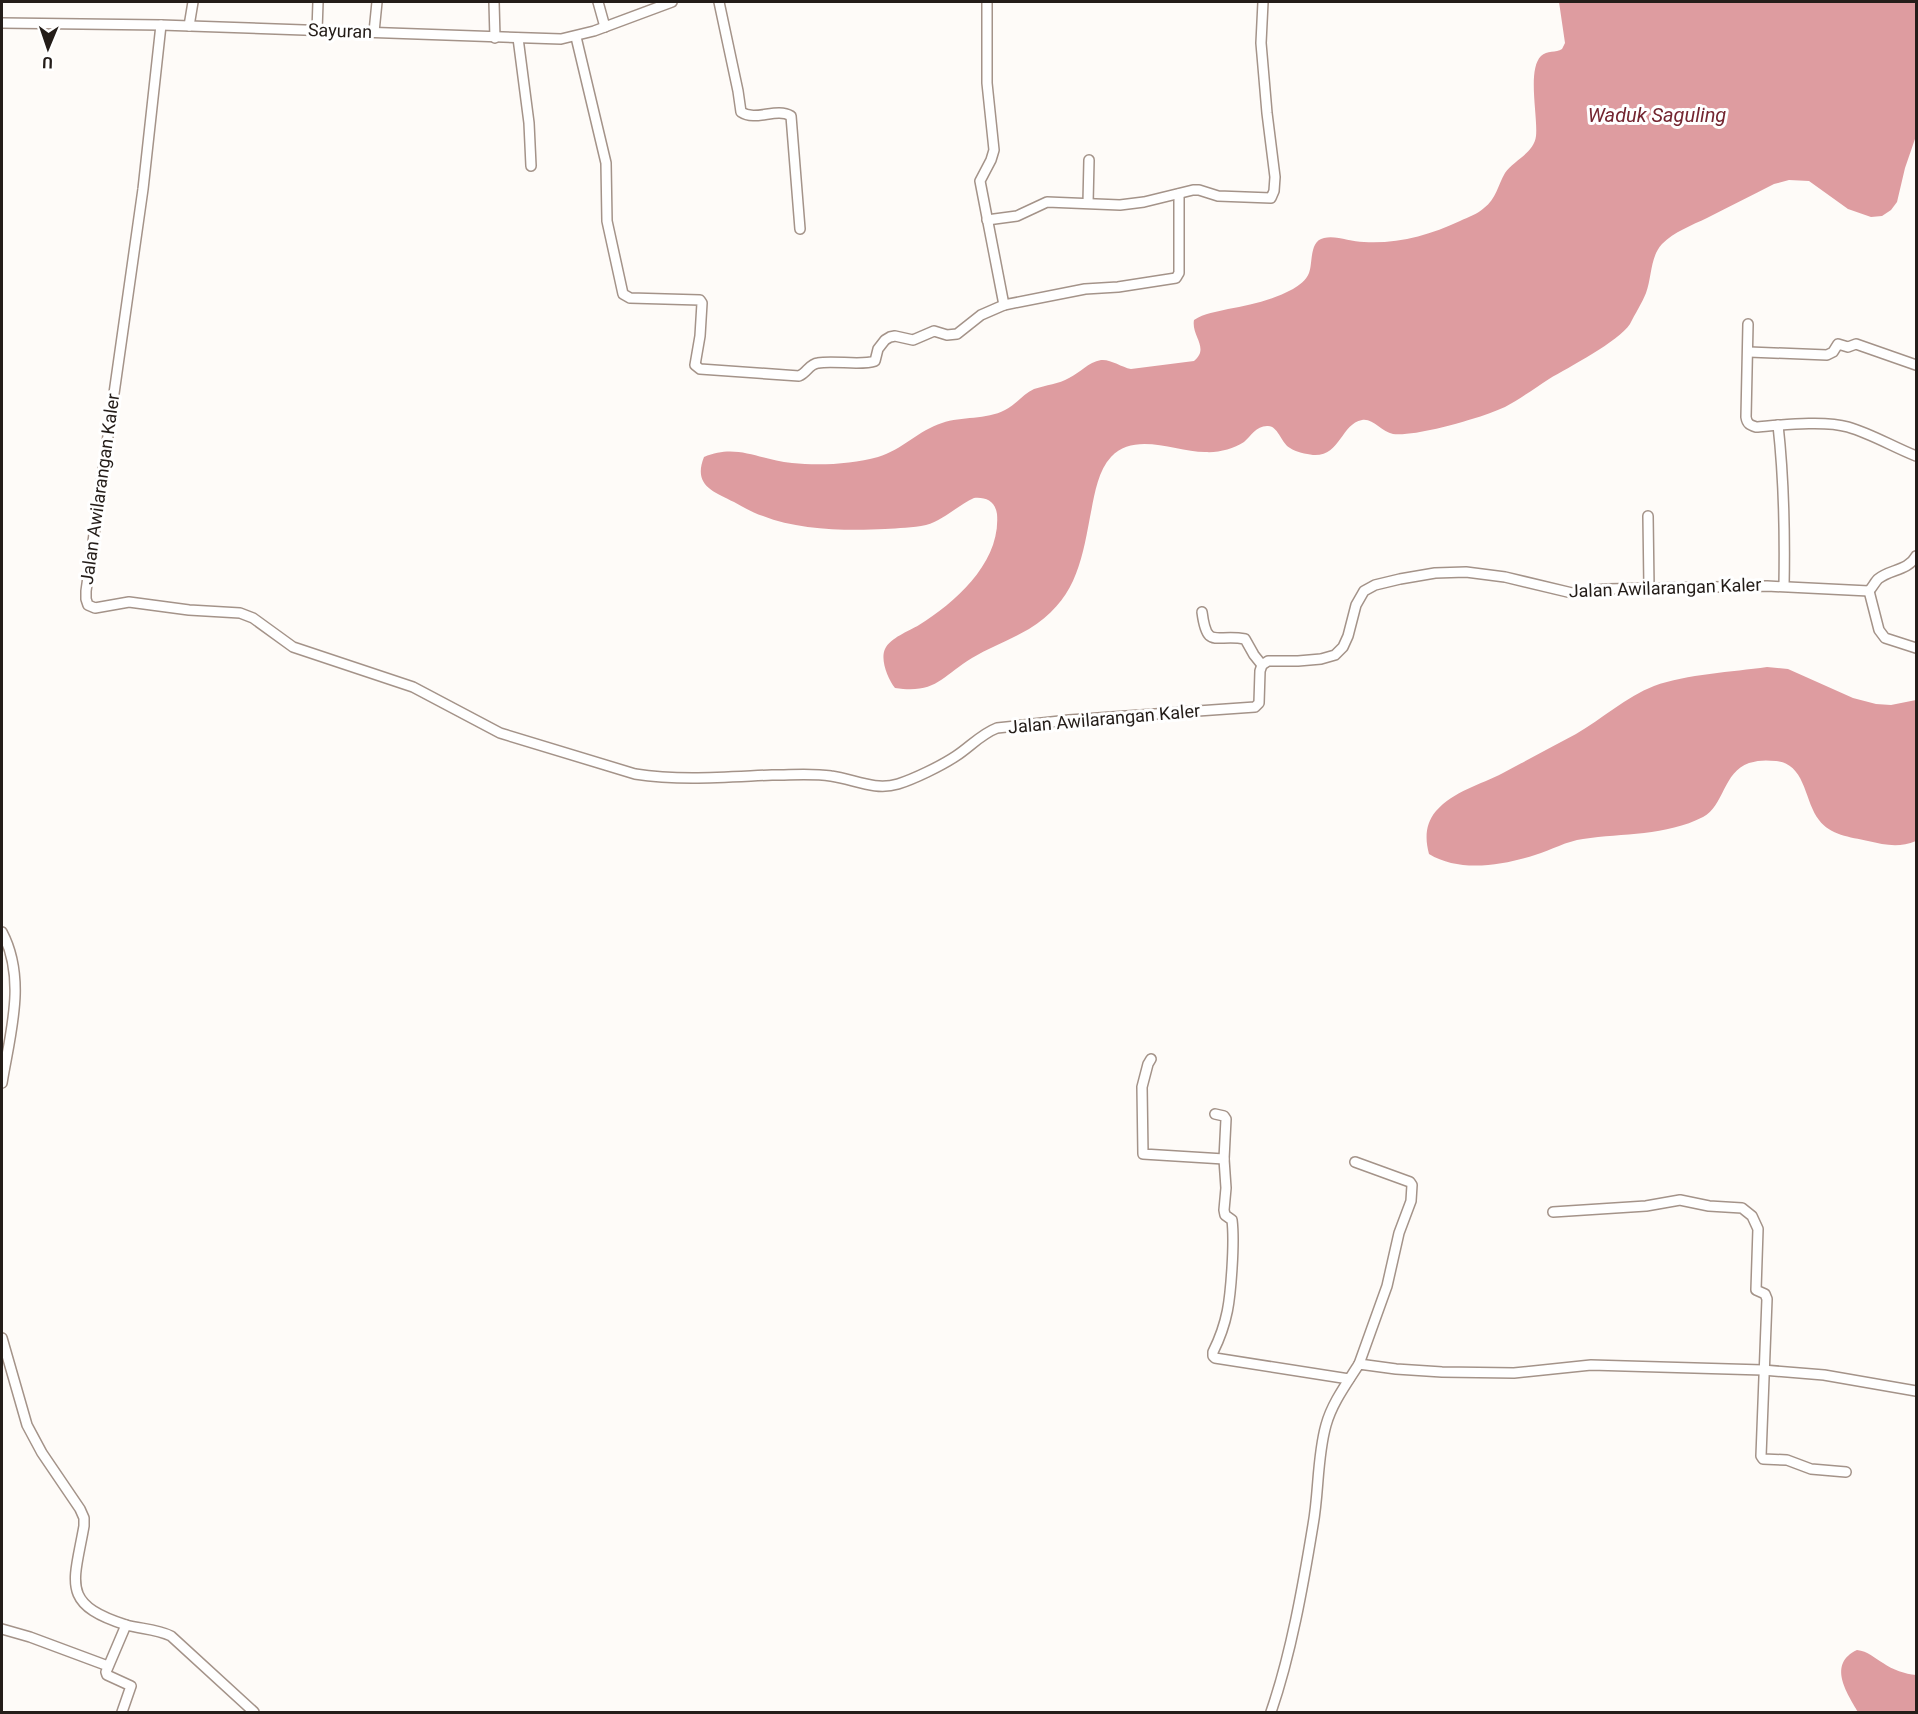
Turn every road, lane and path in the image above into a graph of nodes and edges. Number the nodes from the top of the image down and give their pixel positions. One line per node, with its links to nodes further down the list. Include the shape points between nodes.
1 (193, 2): 12 (street)
2 (318, 2): 14 (street)
3 (377, 2): 15 (street)
4 (494, 2): 17 (street)
5 (598, 2): 13 (street)
6 (671, 2): 13 (street, Sayuran)
7 (719, 2): 24 (street, via 741,111 748,116 791,116)
8 (987, 2): 23 (street, via 987,83 994,150 980,181)
9 (1263, 2): 21 (street, via 1261,43 1275,177 1273,196 1218,196 1199,190)
10 (2, 23): 11 (street, Sayuran)
11 (162, 25): 12 (street, Sayuran); 38 (street, Jalan Awilarangan Kaler, via 86,591 91,607 129,602 240,613 293,646 413,687 500,733 635,774 657,777 815,774 887,787 942,764 997,728 1255,707 1259,703)
12 (189, 26): 14 (street, Sayuran)
13 (605, 27): 16 (street, Sayuran)
14 (317, 31): 15 (street, Sayuran)
15 (374, 33): 17 (street, Sayuran)
16 (576, 37): 18 (street, Sayuran); 25 (street, via 606,163 608,221 623,294 630,298 700,300 695,365 700,369 799,376 817,363 875,361 878,349 890,337 913,340 934,331 957,334 981,315)
17 (495, 38): 18 (street, Sayuran)
18 (518, 38): 20 (street)
19 (1089, 160): 22 (street)
20 (531, 166)
21 (1179, 194): 22 (street, via 1120,205); 25 (street, via 1176,278)
22 (1088, 203): 23 (street, via 1047,202 1017,216)
23 (987, 220): 25 (street)
24 (800, 229)
25 (1004, 304)
26 (1748, 324): 27 (street)
27 (1749, 352): 28 (street, via 1827,355 1838,344 1856,344); 29 (street, via 1747,422 1756,427)
28 (1917, 365)
29 (1778, 425): 30 (street, via 1846,426); 33 (street, via 1784,485)
30 (1917, 456)
31 (1648, 516): 34 (street)
32 (1917, 556): 35 (street, via 1906,566 1878,579)
33 (1784, 586): 34 (street, Jalan Awilarangan Kaler); 35 (street, Jalan Awilarangan Kaler)
34 (1648, 587): 38 (street, Jalan Awilarangan Kaler, via 1572,593 1466,572 1400,579 1364,591 1348,636 1335,655 1269,661)
35 (1869, 591): 37 (street, via 1879,630 1885,638)
36 (1202, 612): 38 (street, via 1208,636 1245,639)
37 (1917, 648)
38 (1262, 665)
39 (2, 932): 41 (street, via 12,954 15,980)
40 (1151, 1059): 43 (street, via 1142,1087 1143,1154)
41 (2, 1083)
42 (1215, 1114): 43 (street, via 1226,1119)
43 (1224, 1159): 49 (street, via 1224,1210 1233,1222 1234,1244 1230,1299 1213,1356)
44 (1355, 1162): 47 (street, via 1412,1185 1387,1286)
45 (1553, 1212): 48 (street, via 1682,1200 1748,1212 1758,1229 1756,1290 1766,1297)
46 (2, 1338): 52 (street, via 27,1425 84,1518 74,1579 78,1594 92,1611)
47 (1359, 1364): 48 (street, via 1442,1372 1514,1373 1591,1365); 49 (street)
48 (1762, 1370): 50 (street, via 1824,1375); 51 (street, via 1761,1458)
49 (1349, 1379): 57 (street, via 1325,1430 1305,1571)
50 (1917, 1391)
51 (1846, 1472)
52 (126, 1625): 54 (street); 56 (street, via 171,1636)
53 (2, 1629): 54 (street)
54 (108, 1666): 55 (street, via 107,1675 131,1686)
55 (122, 1713)
56 (254, 1713)
57 (1271, 1713)

